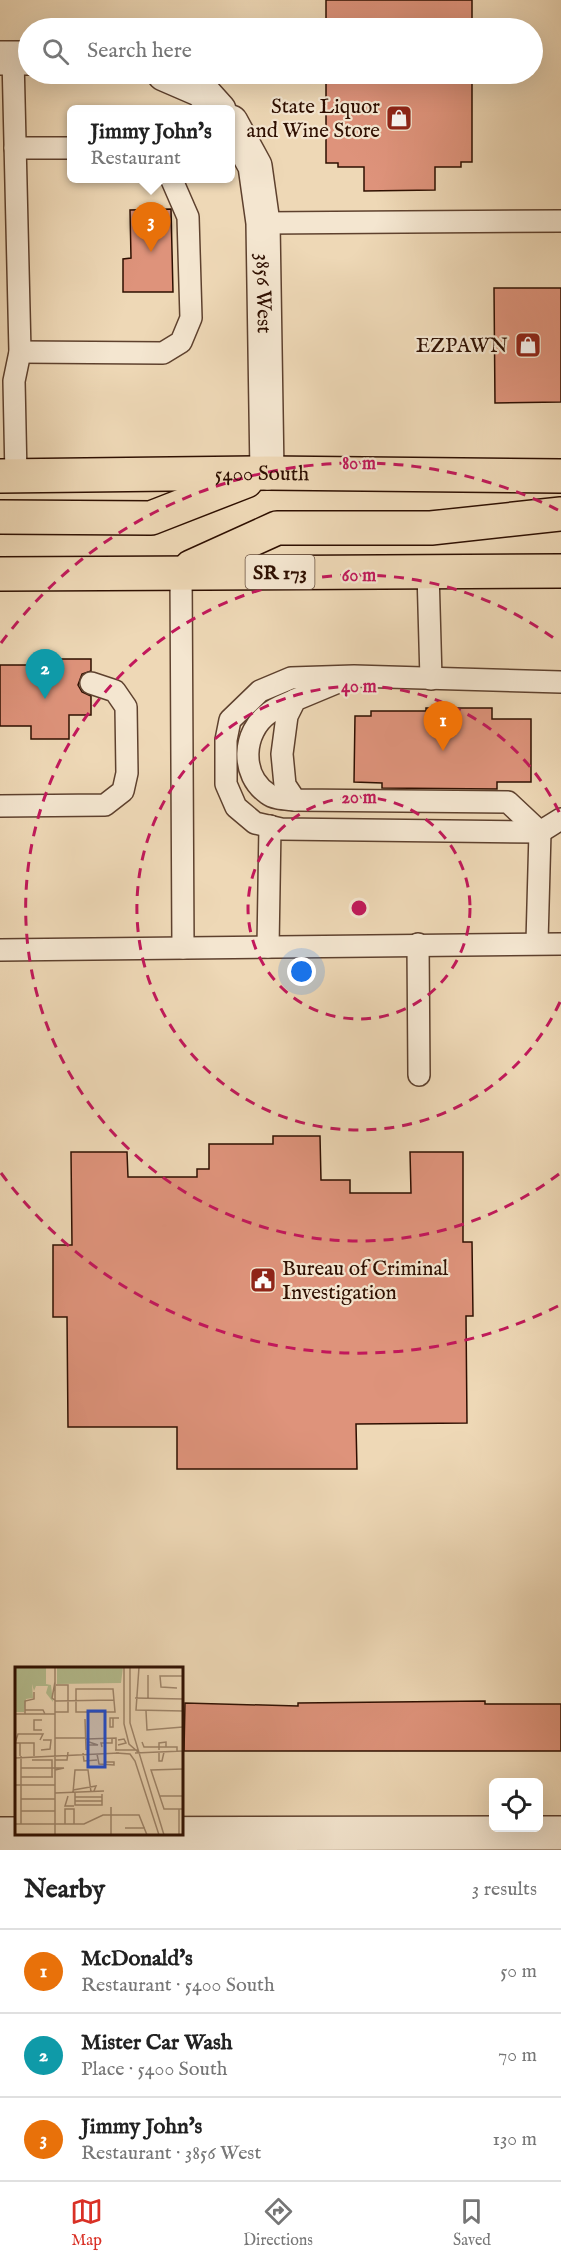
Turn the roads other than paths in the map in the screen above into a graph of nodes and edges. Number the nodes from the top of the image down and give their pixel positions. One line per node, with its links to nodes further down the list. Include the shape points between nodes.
1 (14, 58): 5 (lane)
2 (187, 84): 3 (street, via 201,90)
3 (214, 105)
4 (235, 129): 10 (street, 3856 West, via 255,166)
5 (15, 148): 6 (lane); 7 (lane)
6 (67, 148)
7 (8, 180): 11 (lane)
8 (173, 183): 13 (lane, via 188,217 191,318 181,342 163,353)
9 (561, 221): 10 (lane)
10 (264, 223): 15 (street, 3856 West)
11 (8, 225): 12 (lane)
12 (8, 252): 13 (lane)
13 (20, 352): 14 (lane)
14 (7, 381): 16 (lane)
15 (267, 473): 16 (main road, 5400 South); 17 (main road, 5400 South); 19 (main road, via 151,518)
16 (8, 476)
17 (561, 476)
18 (561, 514): 21 (main road, via 431,528 277,528)
19 (0, 517)
20 (561, 571): 22 (main road, SR 173)
21 (181, 572): 22 (main road, SR 173); 23 (main road, SR 173); 38 (lane)
22 (429, 572): 25 (lane)
23 (0, 574)
24 (354, 676): 25 (lane); 28 (lane); 32 (lane, via 291,678 260,690 230,720 226,784 236,807 255,823)
25 (431, 679): 26 (lane)
26 (561, 682)
27 (91, 683): 30 (lane, via 116,690 126,707 127,773 123,791 105,805)
28 (295, 700): 29 (lane, via 287,716 282,754 285,785); 29 (lane, via 269,713 258,724 246,754 250,772 270,796)
29 (296, 800): 33 (lane, via 508,802)
30 (0, 806)
31 (561, 819): 33 (lane)
32 (270, 826): 33 (lane); 37 (lane)
33 (540, 832): 34 (lane)
34 (537, 942): 35 (lane); 36 (lane)
35 (418, 944): 37 (lane); 40 (lane)
36 (561, 944)
37 (268, 947): 38 (lane)
38 (183, 948): 39 (lane)
39 (0, 950)
40 (419, 1075)
41 (561, 1833): 44 (street)
42 (0, 1834): 43 (street)
43 (15, 1834)
44 (183, 1834)

